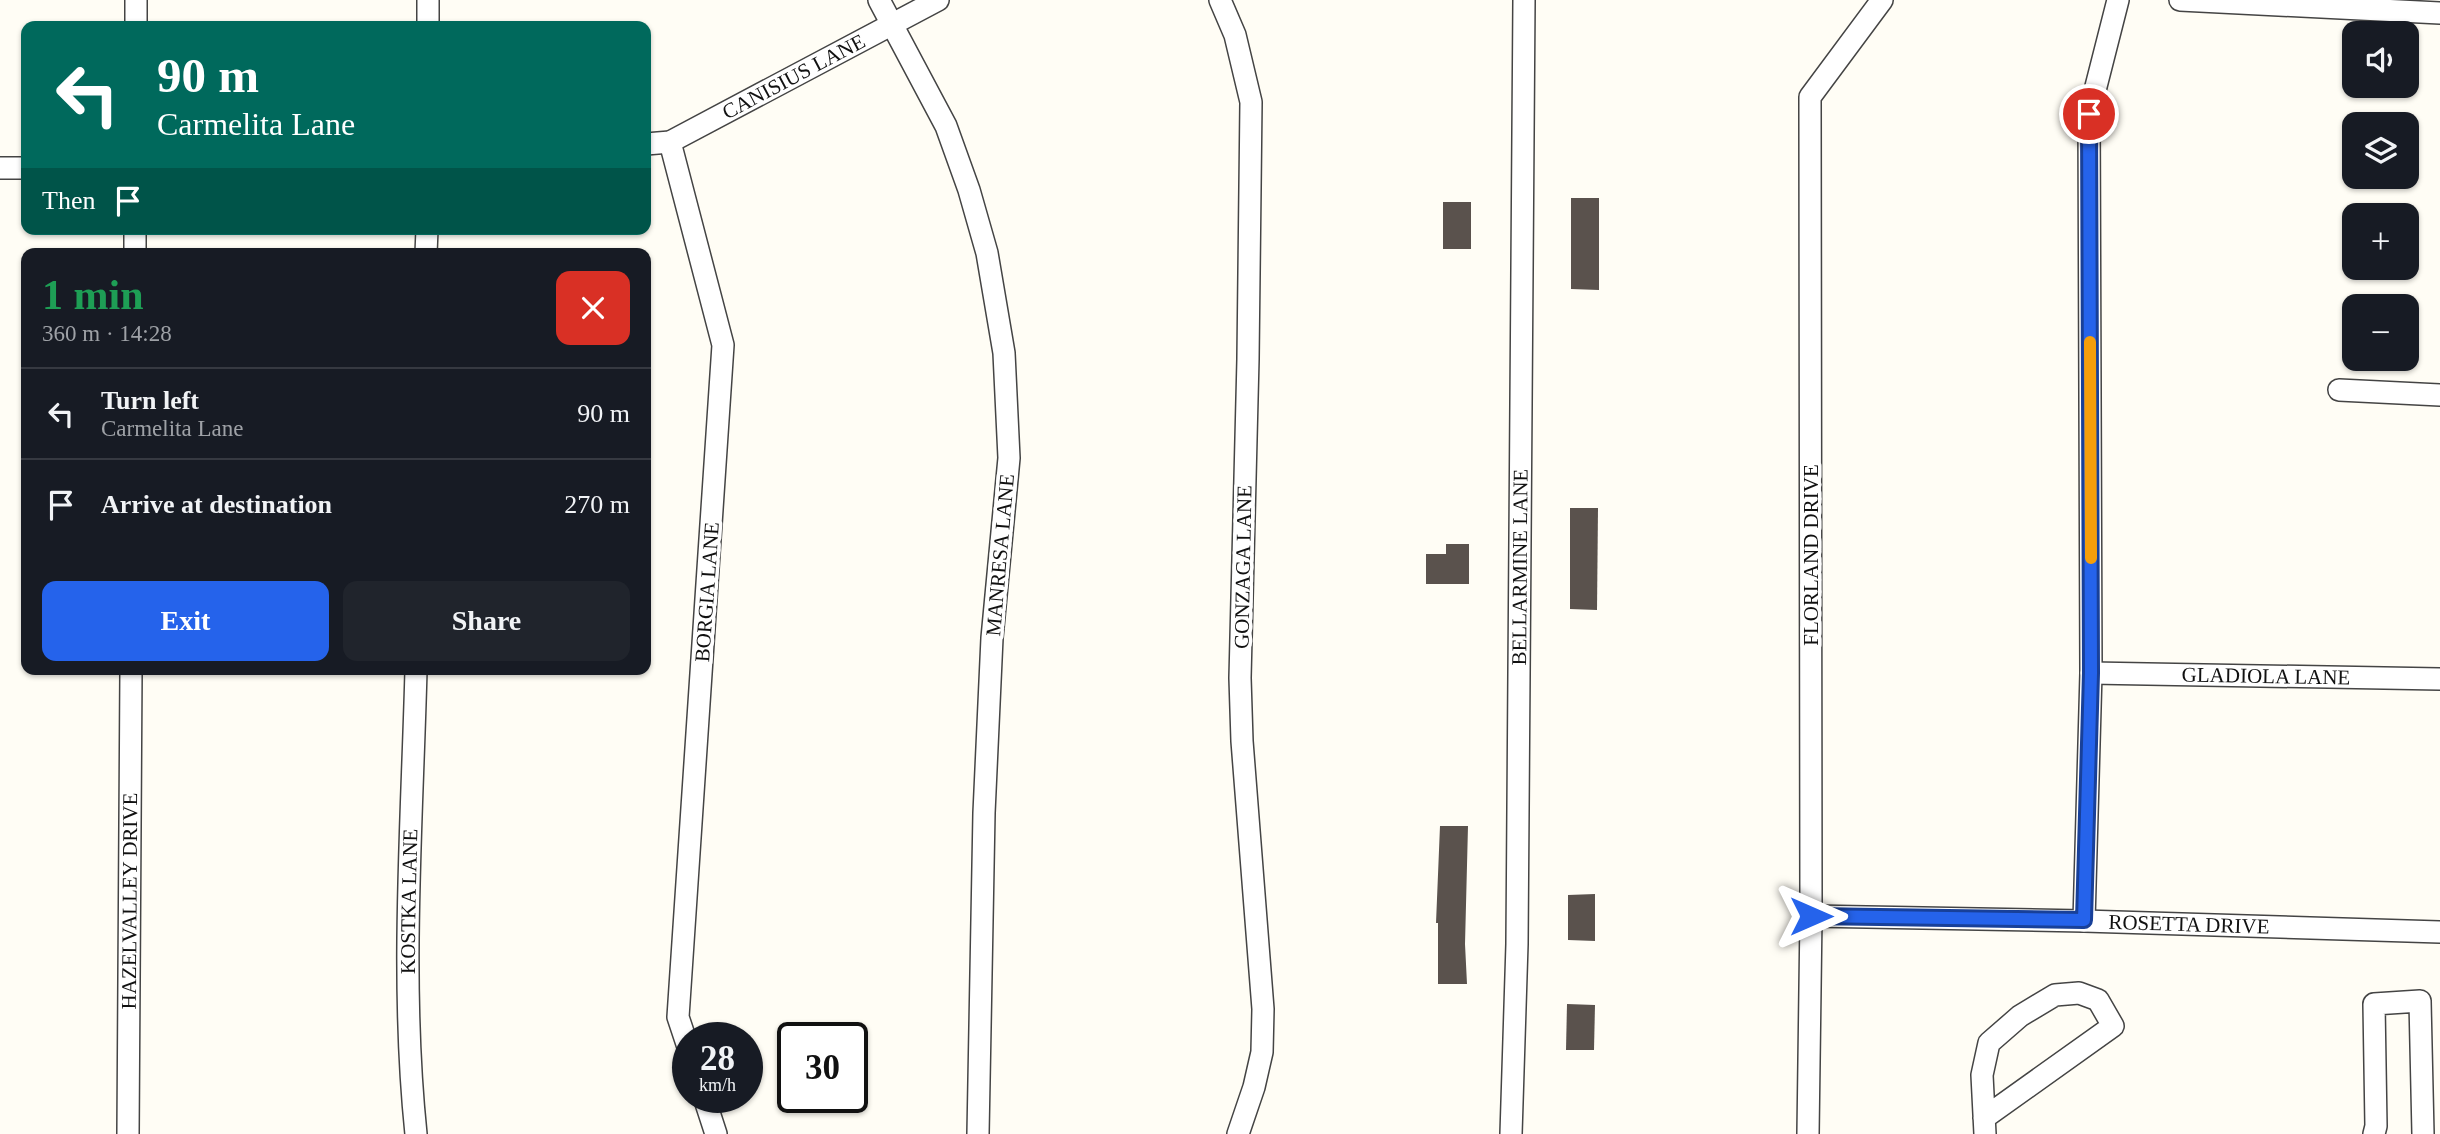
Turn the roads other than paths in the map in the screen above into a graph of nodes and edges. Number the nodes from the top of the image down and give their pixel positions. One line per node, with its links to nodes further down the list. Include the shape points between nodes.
1 (136, 0): 11 (street)
2 (428, 0): 12 (street)
3 (879, 0): 13 (street, MANRESA LANE)
4 (938, 0): 13 (street, CANISIUS LANE)
5 (1220, 0): 34 (street, GONZAGA LANE, via 1235,35 1251,102 1240,678 1263,1009 1262,1052)
6 (1524, 0): 35 (street, BELLARMINE LANE, via 1517,931)
7 (1882, 0): 24 (street, FLORLAND DRIVE, via 1810,97)
8 (2118, 0): 20 (street, via 2089,114)
9 (2180, 0): 10 (street)
10 (2440, 13)
11 (136, 21)
12 (428, 21)
13 (893, 25): 14 (street, CANISIUS LANE); 33 (street, MANRESA LANE, via 946,127 969,190 987,253 1004,353 1009,458 984,813)
14 (670, 142): 15 (street, CANISIUS LANE); 27 (street, BORGIA LANE, via 723,345)
15 (651, 144)
16 (0, 168): 17 (street)
17 (21, 168)
18 (2339, 390): 19 (street)
19 (2440, 395)
20 (2091, 673): 23 (street, GLADIOLA LANE); 25 (street)
21 (131, 675): 30 (street, HAZELVALLEY DRIVE)
22 (416, 675): 31 (street, KOSTKA LANE, via 410,1070)
23 (2440, 680)
24 (1811, 916): 25 (street, ROSETTA DRIVE); 36 (street, FLORLAND DRIVE)
25 (2084, 920): 26 (street, ROSETTA DRIVE)
26 (2440, 932)
27 (680, 1022)
28 (709, 1113): 32 (street)
29 (1984, 1126): 29 (street, via 2113,1026 2098,1000 2079,993 2055,995 2020,1016 1989,1043 1982,1075)
30 (128, 1134)
31 (416, 1134)
32 (716, 1134)
33 (978, 1134)
34 (1238, 1134)
35 (1511, 1134)
36 (1808, 1134)
37 (2374, 1134): 38 (street, via 2374,1004 2420,1001)
38 (2423, 1134)

